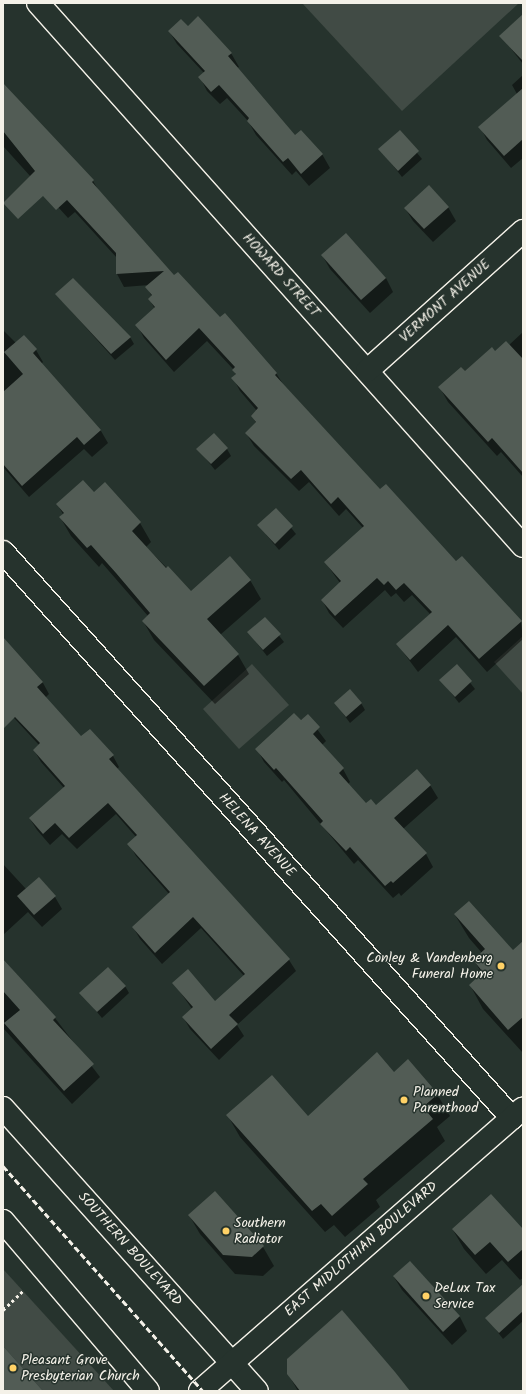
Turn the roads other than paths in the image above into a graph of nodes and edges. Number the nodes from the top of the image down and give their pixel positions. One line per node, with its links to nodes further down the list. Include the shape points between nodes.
1 (38, 3): 3 (street, HOWARD STREET)
2 (523, 231): 3 (street, VERMONT AVENUE)
3 (367, 371): 4 (street, HOWARD STREET)
4 (523, 546)
5 (3, 552): 7 (street, HELENA AVENUE)
6 (3, 1108): 9 (street, SOUTHERN BOULEVARD)
7 (518, 1113): 9 (street, EAST MIDLOTHIAN BOULEVARD)
8 (3, 1221): 10 (street)
9 (232, 1362): 11 (street, EAST MIDLOTHIAN BOULEVARD); 12 (street, SOUTHERN BOULEVARD)
10 (148, 1391)
11 (200, 1391)
12 (257, 1391)

